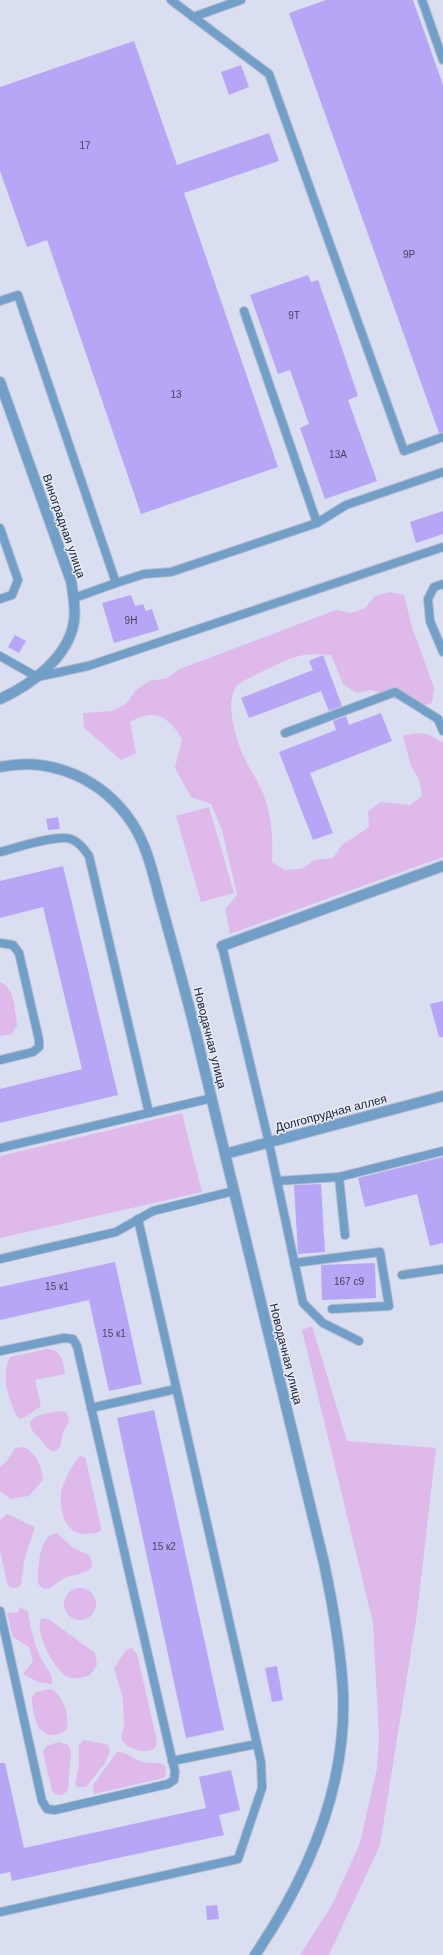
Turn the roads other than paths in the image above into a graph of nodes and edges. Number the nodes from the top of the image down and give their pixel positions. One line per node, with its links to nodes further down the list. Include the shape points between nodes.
1 (171, 0): 4 (lane)
2 (241, 0): 4 (lane)
3 (422, 0): 5 (lane)
4 (193, 17): 9 (lane, via 269,74 404,451)
5 (443, 60)
6 (0, 301): 14 (lane, via 18,295)
7 (244, 311): 11 (lane)
8 (0, 382): 16 (street, Виноградная улица, via 71,581)
9 (443, 437)
10 (443, 472): 11 (lane, via 346,505)
11 (317, 523): 14 (lane, via 171,572 144,574)
12 (0, 528): 17 (lane, via 18,580 12,595)
13 (443, 547): 20 (lane, via 88,666)
14 (116, 583): 16 (lane)
15 (443, 584): 18 (lane, via 434,587 428,599 430,621)
16 (74, 598): 20 (street, Виноградная улица, via 74,620 69,640)
17 (0, 599)
18 (443, 652)
19 (0, 656): 20 (lane)
20 (37, 677): 21 (street, Виноградная улица)
21 (0, 699)
22 (443, 730): 23 (lane, via 438,719 395,692)
23 (285, 733)
24 (0, 768): 31 (street, Новодачная улица, via 11,765 36,765 78,775 116,802 132,823 143,843 176,957)
25 (0, 852): 32 (lane, via 59,838 71,839 82,846 89,856)
26 (443, 866): 28 (street)
27 (0, 943): 29 (lane, via 13,944 19,952 40,1040 39,1047 33,1052)
28 (222, 946): 33 (lane)
29 (0, 1060)
30 (443, 1096): 33 (street, Долгопрудная аллея)
31 (212, 1098): 32 (lane); 36 (street, Новодачная улица)
32 (149, 1113): 34 (lane)
33 (269, 1143): 36 (street, Долгопрудная аллея); 38 (lane)
34 (0, 1148)
35 (443, 1151): 37 (lane)
36 (225, 1154): 39 (street, Новодачная улица)
37 (339, 1177): 38 (lane); 41 (lane)
38 (277, 1181): 43 (lane)
39 (234, 1191): 40 (lane, via 153,1211); 55 (street, Новодачная улица, via 324,1563 339,1649 343,1694 341,1740 321,1833 289,1901)
40 (138, 1219): 42 (lane, via 116,1232); 49 (lane)
41 (345, 1235)
42 (0, 1259)
43 (294, 1263): 46 (lane, via 380,1252 389,1306); 47 (lane, via 303,1304 323,1323)
44 (443, 1269): 45 (lane)
45 (402, 1275)
46 (332, 1309)
47 (359, 1341)
48 (0, 1352): 50 (lane, via 64,1338 72,1339 77,1346)
49 (176, 1389): 50 (lane); 52 (lane)
50 (91, 1408): 53 (lane)
51 (0, 1611): 53 (lane, via 42,1802 47,1809 54,1810 168,1784 174,1780)
52 (257, 1744): 53 (lane); 54 (lane, via 262,1788 238,1860)
53 (172, 1761)
54 (0, 1912)
55 (254, 1955)

